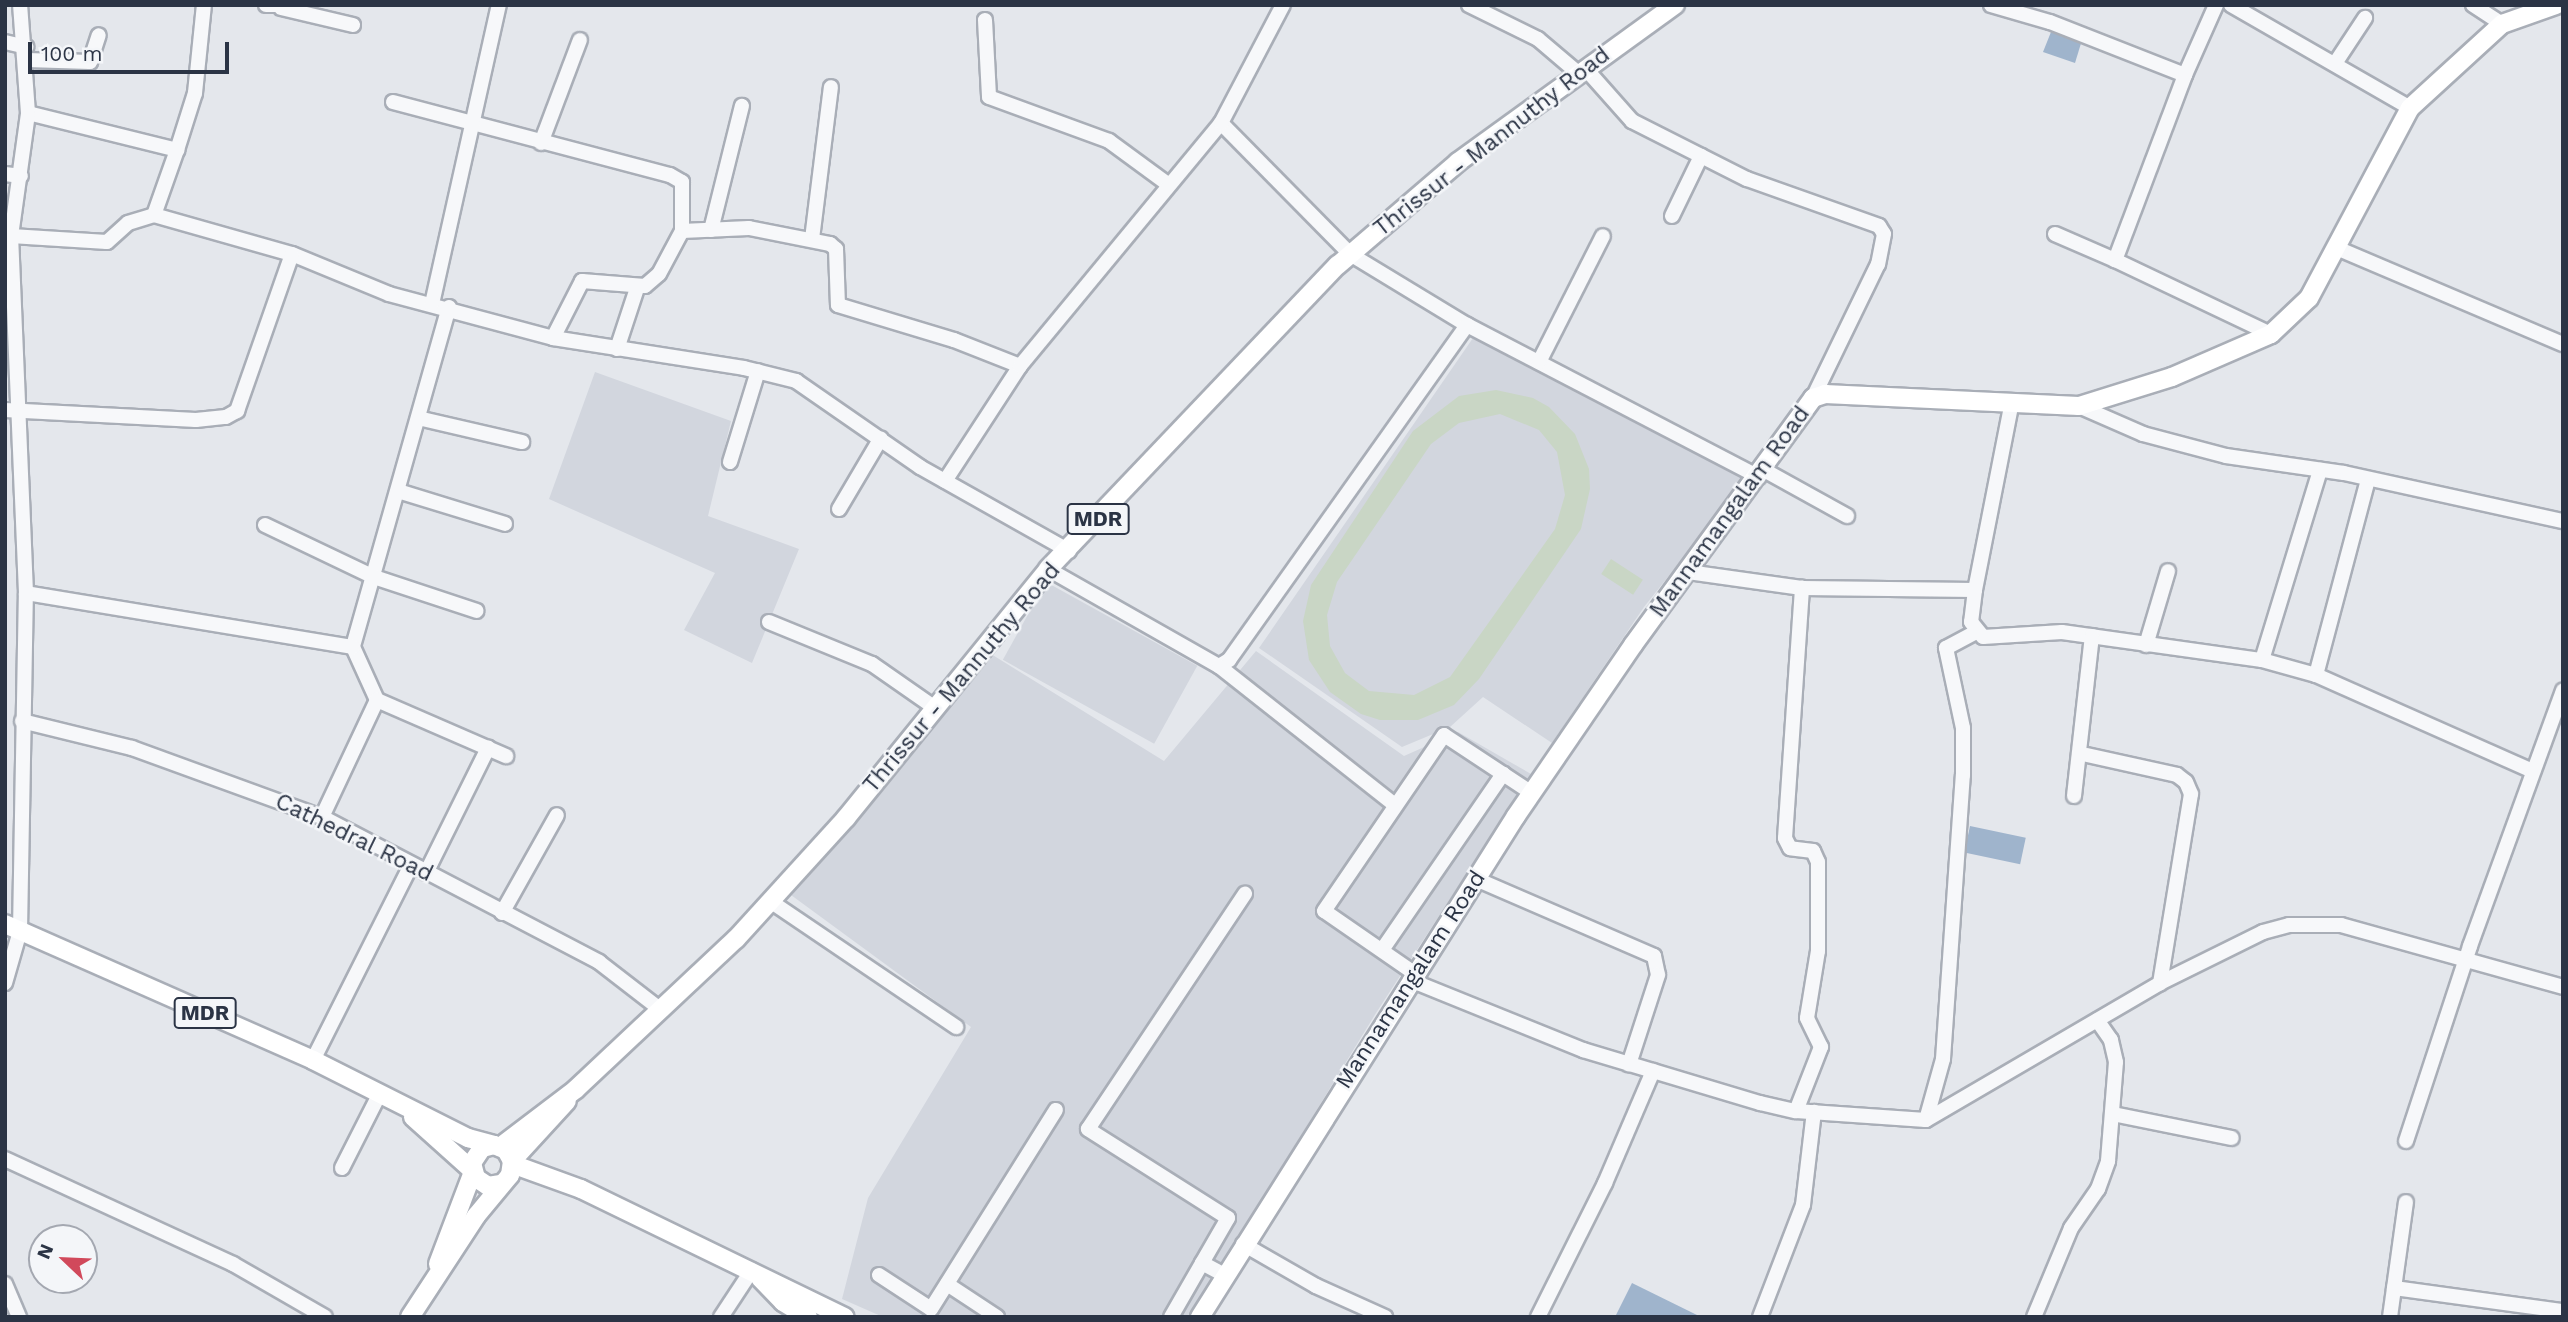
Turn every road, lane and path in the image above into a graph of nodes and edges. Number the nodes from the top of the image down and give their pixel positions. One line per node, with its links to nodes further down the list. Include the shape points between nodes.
1 (20, 5): 21 (street)
2 (204, 5): 33 (street, via 195,93)
3 (499, 5): 31 (street)
4 (1283, 5): 30 (street)
5 (1991, 5): 24 (street, via 2050,22)
6 (2217, 5): 24 (street)
7 (2231, 5): 22 (street)
8 (2473, 5): 16 (street)
9 (2511, 5): 16 (main road)
10 (2556, 5): 16 (main road)
11 (276, 6): 17 (street)
12 (1671, 6): 23 (main road, Thrissur - Mannuthy Road / MDR)
13 (1476, 7): 23 (street, via 1538,39)
14 (2365, 18): 22 (street)
15 (985, 20): 37 (street, via 989,97 1109,141)
16 (2502, 24): 28 (main road, Mannamangalam Road)
17 (353, 25)
18 (99, 35): 21 (street, via 90,62)
19 (580, 40): 32 (street)
20 (5, 43): 21 (street)
21 (26, 53): 29 (street)
22 (2336, 62): 28 (street)
23 (1581, 70): 34 (street, via 1632,121); 48 (main road, Thrissur - Mannuthy Road / MDR, via 1458,162)
24 (2185, 75): 49 (street)
25 (831, 87): 45 (street)
26 (393, 102): 31 (street)
27 (742, 106): 40 (street)
28 (2410, 107): 46 (main road, Mannamangalam Road)
29 (28, 113): 33 (street); 36 (street)
30 (1222, 122): 37 (street); 48 (street)
31 (473, 125): 32 (street); 51 (street)
32 (541, 143): 41 (street, via 682,182)
33 (177, 150): 38 (street)
34 (1701, 156): 39 (street); 61 (street, via 1747,179 1879,226 1884,234 1878,264)
35 (5, 174): 36 (street)
36 (21, 176): 43 (street)
37 (1169, 185): 59 (street)
38 (154, 215): 43 (street, via 128,223 107,242); 47 (street)
39 (1672, 216)
40 (711, 230): 41 (street); 45 (street, via 749,228)
41 (681, 231): 50 (street, via 654,282)
42 (2054, 234): 49 (street)
43 (11, 236): 65 (street)
44 (1603, 236): 58 (street)
45 (812, 239): 59 (street, via 836,248 838,305 954,340)
46 (2339, 249): 54 (main road, Mannamangalam Road, via 2295,316); 56 (street)
47 (292, 254): 51 (street, via 389,294); 65 (street, via 237,411 197,420)
48 (1350, 254): 53 (street); 80 (main road, Thrissur - Mannuthy Road / MDR, via 1228,375)
49 (2115, 260): 54 (street)
50 (637, 288): 55 (street, via 582,281); 57 (street)
51 (432, 304): 52 (street)
52 (449, 307): 55 (street); 66 (street)
53 (1467, 325): 58 (street); 95 (street, via 1229,660)
54 (2271, 334): 63 (main road, Mannamangalam Road, via 2172,377)
55 (553, 338): 57 (street)
56 (2563, 344)
57 (617, 349): 60 (street)
58 (1539, 362): 71 (street)
59 (1020, 366): 73 (street)
60 (758, 371): 67 (street, via 815,390); 69 (street)
61 (1813, 398): 62 (main road, Mannamangalam Road, via 1825,394); 71 (main road, Mannamangalam Road)
62 (2011, 406): 63 (main road, Mannamangalam Road); 86 (street)
63 (2079, 406): 70 (street, via 2132,430 2183,445)
64 (5, 410): 65 (street)
65 (20, 413): 87 (street)
66 (418, 418): 68 (street); 74 (street)
67 (881, 438): 73 (street); 75 (street)
68 (522, 442)
69 (730, 462)
70 (2320, 470): 72 (street); 94 (street)
71 (1761, 473): 76 (street); 83 (main road, Mannamangalam Road)
72 (2368, 480): 77 (street); 96 (street)
73 (945, 481): 80 (street)
74 (398, 491): 78 (street); 84 (street)
75 (839, 509)
76 (1847, 516)
77 (2563, 521)
78 (505, 524)
79 (265, 525): 84 (street)
80 (1069, 551): 81 (main road, Thrissur - Mannuthy Road / MDR)
81 (1048, 569): 95 (street); 99 (main road, Thrissur - Mannuthy Road / MDR)
82 (2168, 571): 92 (street)
83 (1688, 572): 85 (street); 106 (main road, Mannamangalam Road)
84 (374, 578): 88 (street); 93 (street)
85 (1802, 589): 86 (street); 134 (street, via 1784,838 1790,848 1807,849 1818,862 1818,951 1807,1017 1821,1047)
86 (1975, 590): 90 (street, via 1971,622)
87 (26, 593): 93 (street); 100 (street)
88 (477, 611)
89 (769, 622): 99 (street, via 872,664)
90 (1976, 632): 91 (street, via 1997,638 2062,632); 137 (street, via 1946,648 1963,728 1963,775 1943,1059)
91 (2092, 636): 92 (street); 107 (street)
92 (2146, 645): 94 (street)
93 (353, 647): 98 (street)
94 (2262, 660): 96 (street)
95 (1219, 666): 108 (street)
96 (2316, 675): 104 (street)
97 (2563, 690): 104 (street)
98 (377, 700): 101 (street); 110 (street)
99 (934, 708): 115 (main road, Thrissur - Mannuthy Road / MDR, via 846,818)
100 (23, 721): 110 (street, Cathedral Road, via 132,748); 117 (street)
101 (488, 748): 103 (street); 112 (street)
102 (2087, 755): 122 (street, via 2177,775 2191,794)
103 (506, 756)
104 (2533, 771): 119 (street)
105 (1503, 774): 106 (street); 108 (street, via 1444,735); 118 (street)
106 (1532, 793): 113 (main road, Mannamangalam Road)
107 (2074, 796)
108 (1395, 805): 118 (street, via 1324,911)
109 (557, 815): 116 (street)
110 (322, 817): 111 (street, Cathedral Road)
111 (411, 864): 112 (street, Cathedral Road); 127 (street)
112 (426, 873): 116 (street, Cathedral Road)
113 (1476, 879): 120 (main road, Mannamangalam Road); 128 (street, via 1654,956 1658,975)
114 (1245, 894): 147 (street, via 1088,1129 1228,1218)
115 (770, 901): 124 (main road, Thrissur - Mannuthy Road / MDR); 126 (street)
116 (502, 913): 124 (street, Cathedral Road, via 599,962)
117 (13, 927): 121 (street); 127 (main road, MDR)
118 (1382, 950): 120 (street)
119 (2465, 962): 122 (street, via 2409,942 2341,926 2289,925 2263,932); 123 (street); 139 (street)
120 (1412, 976): 128 (street, via 1516,1025); 146 (main road, Mannamangalam Road)
121 (5, 983)
122 (2160, 983): 125 (street)
123 (2563, 986)
124 (661, 1010): 130 (main road, Thrissur - Mannuthy Road / MDR)
125 (2097, 1020): 136 (street, via 2111,1040 2116,1062); 137 (street)
126 (956, 1027)
127 (313, 1060): 131 (main road, MDR)
128 (1629, 1064): 129 (street)
129 (1653, 1071): 134 (street); 167 (street, via 1605,1183)
130 (576, 1089): 140 (main road, MDR); 144 (main road, MDR)
131 (379, 1095): 132 (main road, MDR); 142 (street)
132 (403, 1108): 140 (main road); 143 (main road)
133 (1056, 1110): 153 (street)
134 (1796, 1111): 135 (street)
135 (1814, 1112): 137 (street); 168 (street, via 1803,1205)
136 (2113, 1114): 138 (street); 169 (street, via 2108,1161 2098,1189 2071,1228)
137 (1926, 1120)
138 (2232, 1138)
139 (2406, 1141)
140 (497, 1146): 143 (main road, via 477,1152); 144 (main road)
141 (5, 1159): 158 (street, via 233,1264)
142 (342, 1168)
143 (472, 1171): 144 (main road, via 481,1183); 152 (main road, MDR)
144 (508, 1172): 148 (main road, via 624,1210); 152 (main road, MDR)
145 (2406, 1202): 154 (street)
146 (1243, 1244): 150 (main road, Mannamangalam Road); 166 (street, via 1316,1286)
147 (1202, 1263): 150 (street); 164 (street)
148 (752, 1270): 160 (street); 161 (main road, via 782,1302); 162 (main road)
149 (879, 1275): 153 (street, via 931,1309)
150 (1225, 1275): 165 (main road, Mannamangalam Road)
151 (5, 1284): 157 (street)
152 (432, 1284): 159 (main road, MDR)
153 (947, 1284): 163 (street)
154 (2394, 1288): 155 (street); 170 (street)
155 (2563, 1311)
156 (5, 1312): 157 (street)
157 (19, 1317)
158 (325, 1317)
159 (410, 1317)
160 (721, 1317)
161 (808, 1317)
162 (845, 1317)
163 (997, 1317)
164 (1171, 1317)
165 (1200, 1317)
166 (1385, 1317)
167 (1538, 1317)
168 (1760, 1317)
169 (2034, 1317)
170 (2390, 1317)

